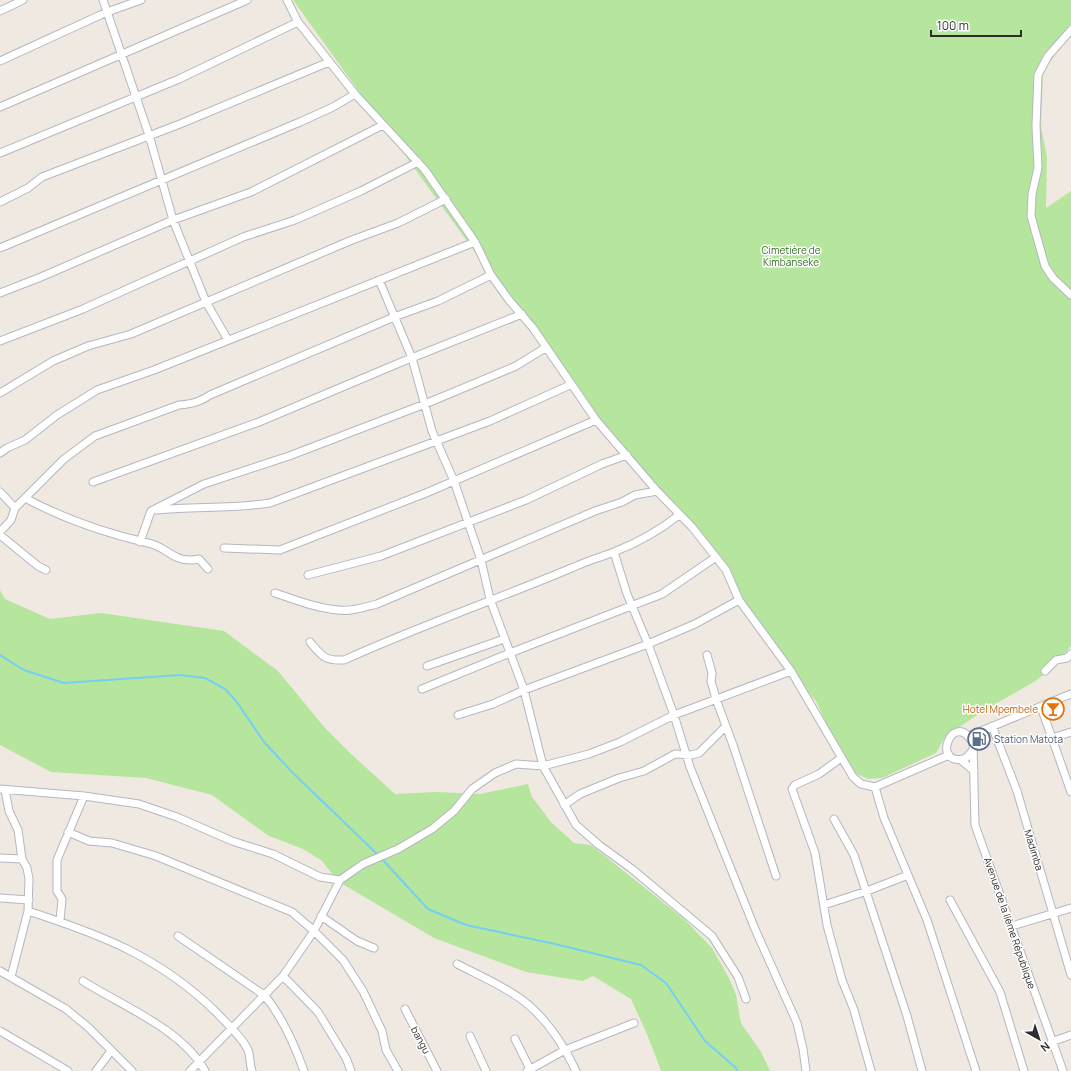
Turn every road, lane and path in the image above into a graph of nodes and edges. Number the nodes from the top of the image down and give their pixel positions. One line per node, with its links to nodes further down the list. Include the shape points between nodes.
1 (23, 0): 6 (street)
2 (103, 0): 7 (street)
3 (141, 0): 7 (street)
4 (247, 0): 10 (street)
5 (287, 0): 8 (street)
6 (0, 11)
7 (108, 12): 10 (street); 11 (street)
8 (298, 22): 12 (street); 14 (street)
9 (1071, 30): 30 (street, via 1048,56 1038,75 1038,168 1032,194 1031,216 1046,266)
10 (121, 54): 14 (street); 15 (street)
11 (0, 61)
12 (329, 62): 13 (street); 17 (street)
13 (355, 94): 16 (street); 20 (street, via 320,113)
14 (136, 97): 17 (street); 18 (street)
15 (0, 107)
16 (383, 125): 19 (street); 23 (street, via 251,192)
17 (149, 135): 20 (street); 22 (street, via 42,177 28,188)
18 (0, 153)
19 (418, 162): 21 (street); 26 (street, via 295,220 243,237)
20 (161, 180): 23 (street); 25 (street)
21 (446, 199): 24 (street); 31 (street, via 398,223)
22 (0, 202)
23 (173, 220): 26 (street); 29 (street)
24 (475, 242): 27 (street); 28 (street)
25 (0, 248)
26 (189, 262): 31 (street); 35 (street, via 83,309)
27 (491, 275): 32 (street); 33 (street, via 438,301)
28 (379, 280): 33 (street); 34 (street)
29 (0, 293)
30 (1071, 295)
31 (206, 302): 34 (street); 39 (street, via 131,334 81,349 53,361)
32 (522, 314): 36 (street); 37 (street)
33 (394, 317): 37 (street); 49 (street, via 193,404 179,405 95,436 64,458)
34 (228, 340): 43 (street, via 97,390 57,415 25,440)
35 (0, 341)
36 (545, 348): 38 (street); 40 (street, via 516,366)
37 (412, 358): 40 (street); 46 (street, via 259,422)
38 (570, 384): 41 (street); 42 (street, via 516,410)
39 (0, 393)
40 (425, 404): 42 (street); 51 (street, via 289,456 204,484)
41 (596, 420): 44 (street); 45 (street)
42 (435, 441): 45 (street); 51 (street, via 270,503 243,508 181,507)
43 (0, 453)
44 (627, 455): 47 (street); 53 (street)
45 (454, 481): 53 (street); 57 (street, via 280,550)
46 (93, 482)
47 (657, 491): 52 (street); 60 (street, via 635,495)
48 (0, 492): 50 (street)
49 (25, 498): 50 (street); 56 (street, via 70,520)
50 (15, 508): 54 (street, via 11,520)
51 (151, 511): 56 (street)
52 (679, 515): 58 (street, via 662,528); 59 (street)
53 (468, 523): 60 (street); 63 (street, via 381,556)
54 (0, 532)
55 (0, 535): 62 (street)
56 (140, 542): 61 (street, via 149,543 170,555 188,561 199,559)
57 (224, 548)
58 (614, 552): 65 (street); 67 (street)
59 (716, 557): 66 (street, via 726,570); 67 (street, via 674,588)
60 (482, 560): 64 (street, via 360,609 338,610 294,600); 65 (street)
61 (208, 569)
62 (46, 570)
63 (308, 575)
64 (275, 592)
65 (490, 600): 68 (street); 69 (street, via 344,660 332,661 322,657)
66 (739, 600): 70 (street, via 696,624); 75 (street)
67 (632, 607): 70 (street); 71 (street)
68 (504, 639): 71 (street); 74 (street)
69 (310, 642)
70 (648, 644): 78 (street); 83 (street)
71 (510, 653): 77 (street); 78 (street)
72 (1071, 654): 76 (street, via 1067,658 1056,660)
73 (707, 655): 80 (street)
74 (427, 666)
75 (791, 671): 80 (street); 92 (street)
76 (1045, 671)
77 (422, 689)
78 (524, 690): 82 (street, via 493,704); 94 (street)
79 (1071, 694): 81 (street)
80 (716, 699): 83 (street); 84 (street)
81 (1040, 707): 85 (street); 88 (street)
82 (458, 714)
83 (674, 715): 90 (street); 94 (street, via 590,754)
84 (726, 726): 90 (street, via 699,753); 106 (street)
85 (992, 726): 87 (street); 115 (street, Madimba, via 1017,791)
86 (1071, 732): 88 (street)
87 (969, 736): 89 (street); 91 (street, via 957,732 951,735 946,748)
88 (1052, 738): 98 (street)
89 (973, 750): 93 (street); 95 (street, Avenue de la IIème République)
90 (685, 753): 100 (street, via 675,754 644,771 580,794); 154 (street, via 755,929 797,1023)
91 (949, 755): 93 (street); 96 (street)
92 (841, 758): 96 (street, via 853,777 861,784); 112 (street, via 819,774 793,787 815,853)
93 (961, 760): 95 (street)
94 (543, 766): 100 (street); 107 (street, via 516,764 496,773 472,789 454,811 432,829 398,849 363,864)
95 (974, 771): 118 (street, Avenue de la IIème République, via 975,825)
96 (874, 787): 105 (street)
97 (3, 789): 99 (street); 104 (street, via 18,830)
98 (1071, 792)
99 (84, 796): 102 (street); 107 (street, via 139,804 177,816 232,841 273,854 320,877)
100 (564, 805): 129 (street, via 576,825 598,845 632,869 712,936 738,977)
101 (834, 819): 108 (street, via 854,855)
102 (68, 832): 117 (street, via 57,860 57,891 62,899); 119 (street, via 89,841 112,843 141,851 187,868 292,912)
103 (0, 858): 104 (street)
104 (22, 859): 110 (street, via 27,868)
105 (908, 875): 108 (street); 157 (street, via 927,920)
106 (776, 876)
107 (340, 880): 116 (street)
108 (867, 891): 112 (street); 156 (street)
109 (0, 898): 110 (street)
110 (29, 900): 114 (street)
111 (950, 900): 158 (street, via 1000,992)
112 (824, 905): 155 (street, via 842,980 854,1010)
113 (1071, 908): 115 (street)
114 (28, 911): 117 (street); 126 (street)
115 (1054, 913): 118 (street); 124 (street, Madimba)
116 (321, 916): 119 (street); 121 (street, via 357,941)
117 (60, 921): 132 (street, via 136,952 166,970)
118 (1012, 926): 137 (street, Avenue de la IIème République)
119 (314, 931): 125 (street); 150 (street, via 342,960 363,991 382,1031 386,1050)
120 (178, 936): 128 (street)
121 (374, 948)
122 (457, 964): 138 (street, via 534,1009)
123 (0, 971): 126 (street)
124 (1071, 975)
125 (282, 976): 128 (street); 149 (street, via 318,1012)
126 (11, 977): 139 (street, via 66,1009)
127 (83, 981): 140 (street, via 166,1031)
128 (264, 995): 132 (street); 148 (street, via 286,1031)
129 (746, 999)
130 (405, 1009): 151 (street, bangu)
131 (634, 1023): 138 (street)
132 (232, 1028): 140 (street); 147 (street, via 247,1047)
133 (0, 1031): 142 (street)
134 (1071, 1035): 137 (street)
135 (470, 1036): 152 (street)
136 (515, 1039): 141 (street)
137 (1051, 1042): 159 (street, Avenue de la IIème République)
138 (565, 1050): 141 (street); 153 (street)
139 (111, 1051): 143 (street); 144 (street)
140 (200, 1062): 145 (street); 146 (street)
141 (529, 1070)
142 (68, 1071)
143 (96, 1071)
144 (132, 1071)
145 (190, 1071)
146 (205, 1071)
147 (252, 1071)
148 (304, 1071)
149 (351, 1071)
150 (398, 1071)
151 (437, 1071)
152 (486, 1071)
153 (576, 1071)
154 (806, 1071)
155 (870, 1071)
156 (922, 1071)
157 (976, 1071)
158 (1024, 1071)
159 (1063, 1071)

